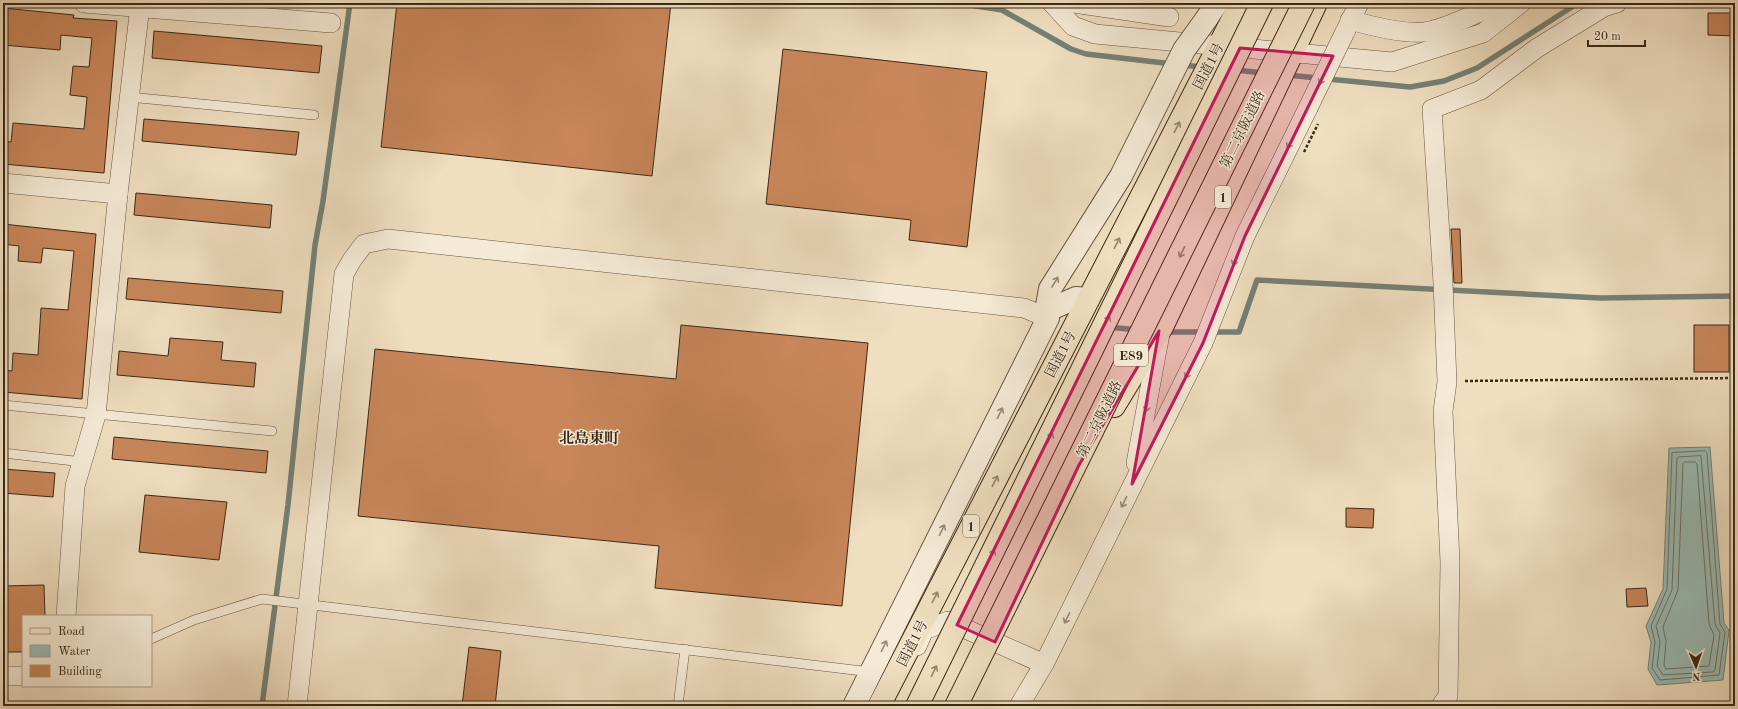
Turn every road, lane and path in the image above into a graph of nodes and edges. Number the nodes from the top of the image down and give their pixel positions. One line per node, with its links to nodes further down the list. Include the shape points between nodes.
1 (84, 3): 12 (street)
2 (1052, 3): 20 (street, via 1073,26 1095,34)
3 (1074, 3): 14 (street)
4 (1241, 3): 20 (highway, 国道1号 / 1)
5 (1262, 3): 51 (highway, E89, one-way to 5, bridge)
6 (1304, 3): 52 (highway, 第二京阪道路 / E89, one-way to 52, bridge)
7 (1316, 3): 21 (highway, 1)
8 (1359, 3): 19 (street)
9 (1499, 3): 19 (street, via 1458,22 1424,32)
10 (1521, 3): 21 (street, via 1483,33 1392,62)
11 (1617, 3): 30 (street, via 1604,7 1537,48 1481,90 1432,109)
12 (140, 6): 13 (street); 22 (street)
13 (177, 6): 15 (street)
14 (1148, 9): 17 (street)
15 (252, 10): 18 (street)
16 (1212, 10): 27 (street, one-way to 16, bridge, via 1050,290 1121,176 1184,50)
17 (1169, 17)
18 (331, 23)
19 (1348, 26): 36 (street, one-way to 36, bridge, via 1245,236 1205,338)
20 (1216, 51): 21 (street); 26 (highway, 国道1号 / 1, one-way to 20)
21 (1290, 57): 28 (highway, 1)
22 (129, 97): 23 (lane); 25 (street)
23 (314, 115)
24 (3, 183): 25 (street)
25 (118, 194): 32 (street)
26 (1088, 299): 27 (street, via 1076,298); 49 (highway, 国道1号 / 1, one-way to 26)
27 (1047, 315): 37 (street, via 1024,308 388,239 364,244 344,274); 43 (street, one-way to 27)
28 (1162, 327): 36 (street, one-way to 36); 40 (highway, 1, via 1079,465)
29 (1735, 378): 30 (path)
30 (1447, 382): 55 (street, via 1443,411 1450,562 1448,696)
31 (3, 405): 32 (lane)
32 (96, 415): 33 (lane); 35 (street)
33 (272, 431)
34 (3, 453): 35 (lane)
35 (83, 462): 38 (street, via 75,486)
36 (1132, 484): 42 (street, one-way to 42)
37 (308, 604): 39 (lane, via 262,599 194,620); 41 (lane); 46 (street)
38 (66, 615)
39 (152, 639)
40 (995, 642): 42 (street); 50 (street, via 948,621 924,630); 53 (highway, 1)
41 (686, 649): 43 (lane); 47 (lane)
42 (1044, 664): 54 (street)
43 (871, 672): 48 (street)
44 (3, 676): 45 (street)
45 (22, 676)
46 (297, 706)
47 (678, 706)
48 (854, 706)
49 (879, 706)
50 (891, 706)
51 (917, 706)
52 (956, 706)
53 (965, 706)
54 (1020, 706)
55 (1441, 706)

